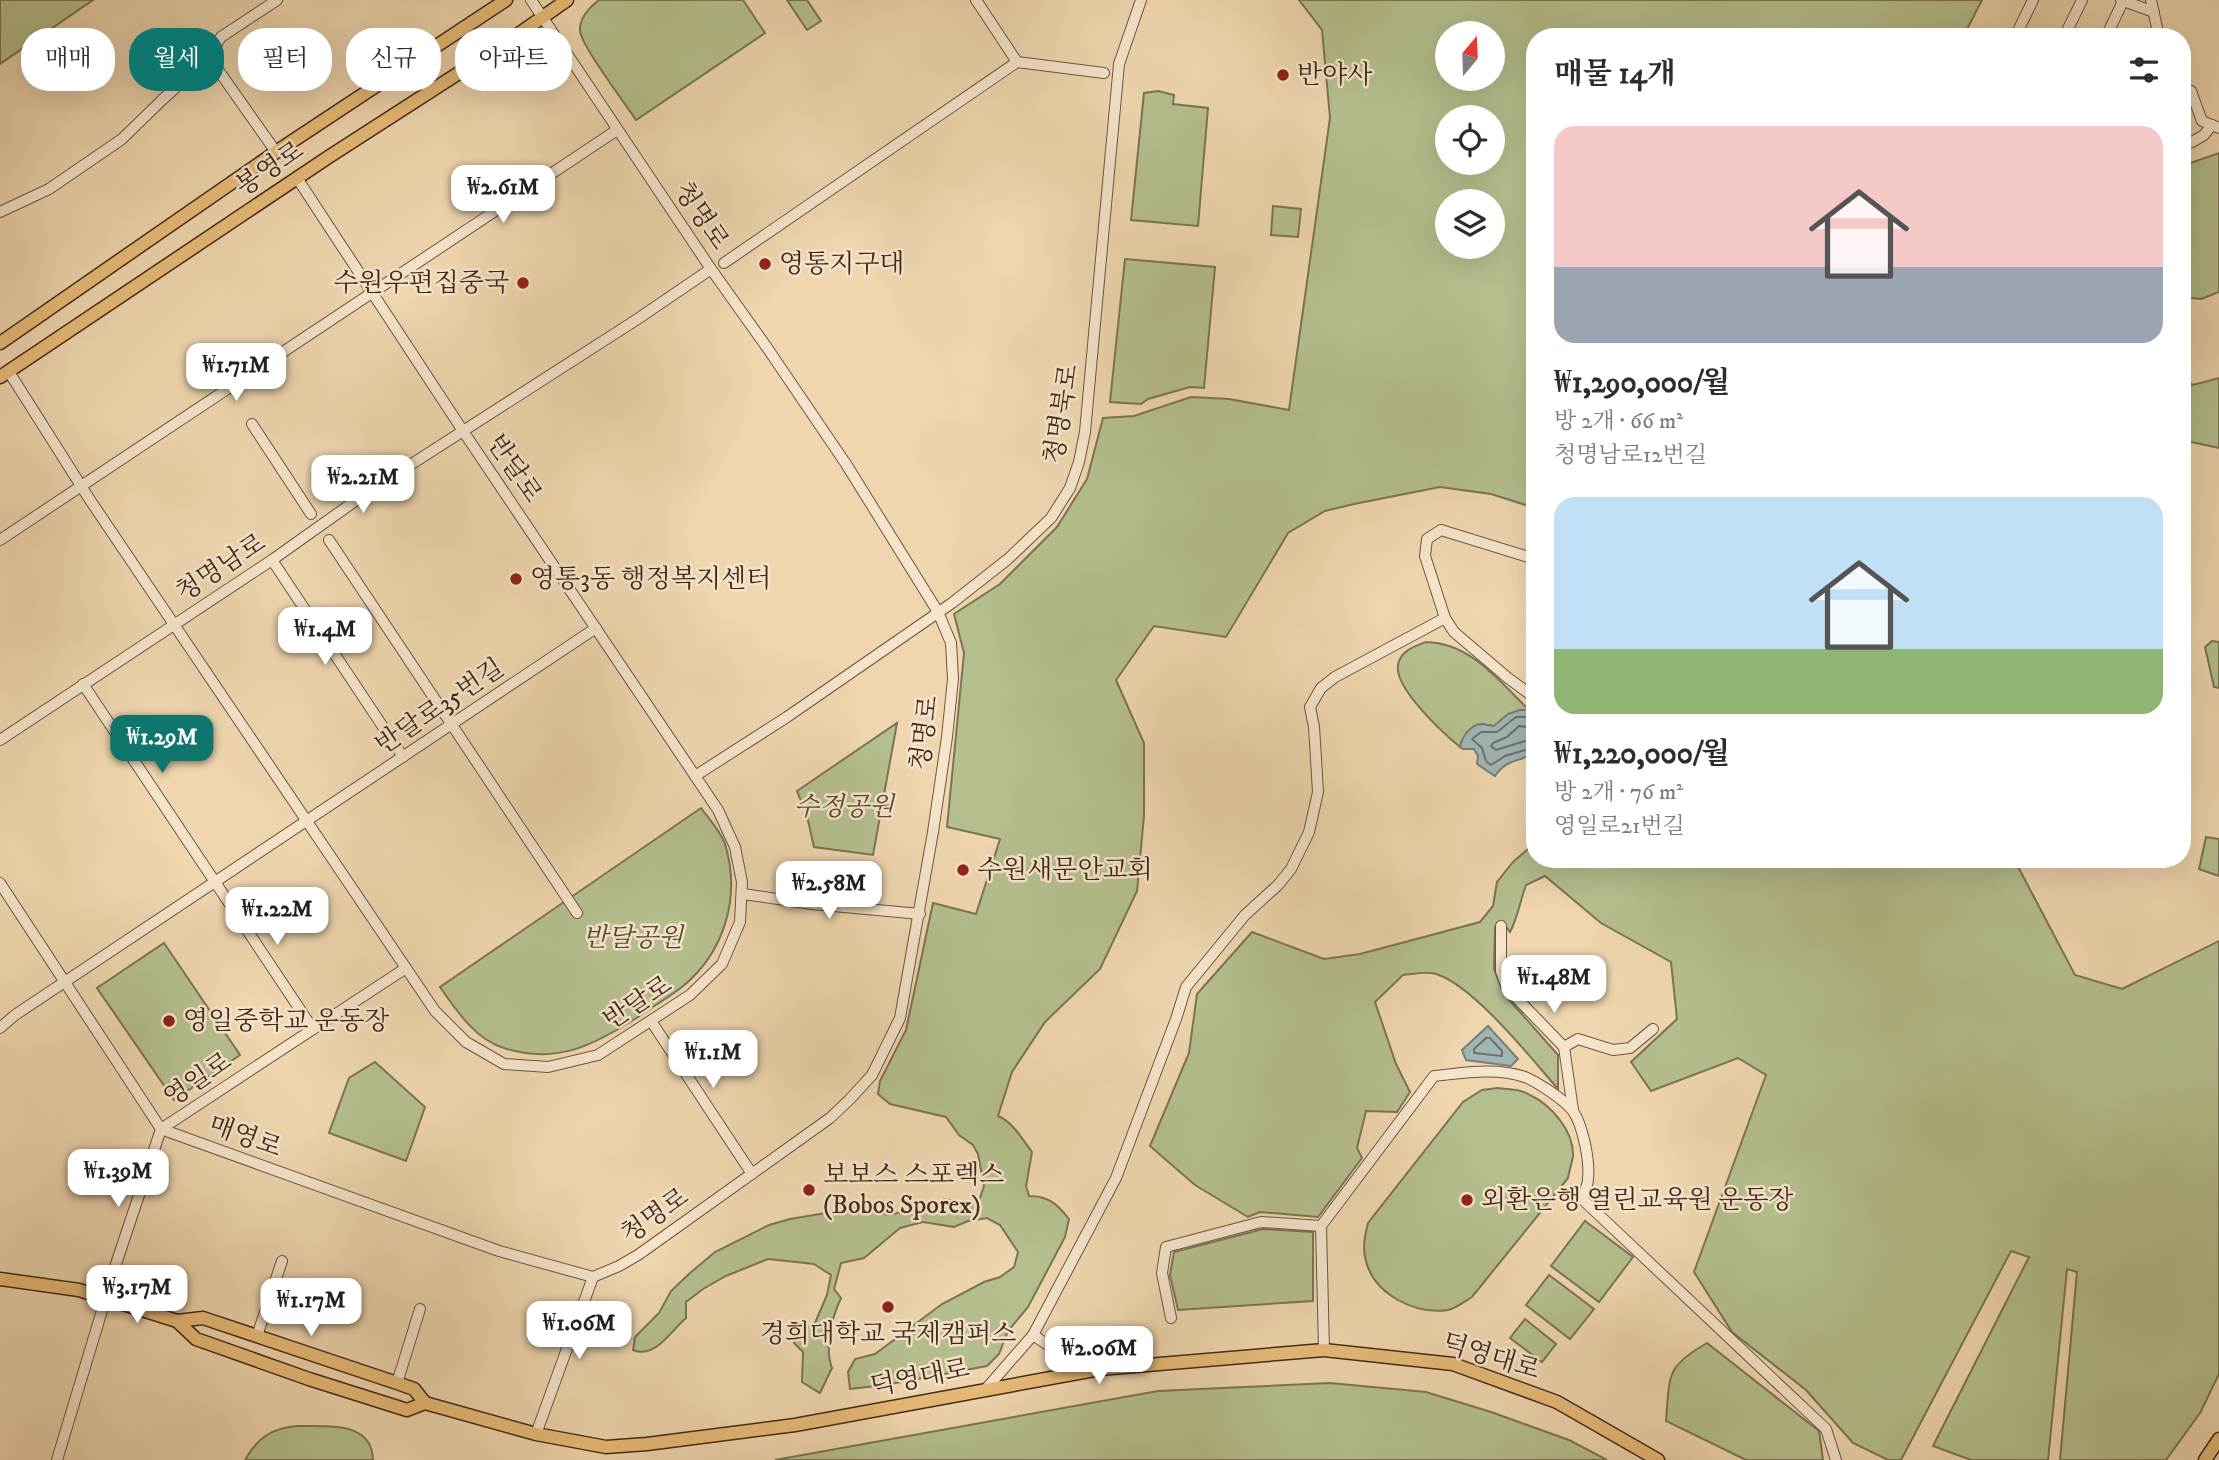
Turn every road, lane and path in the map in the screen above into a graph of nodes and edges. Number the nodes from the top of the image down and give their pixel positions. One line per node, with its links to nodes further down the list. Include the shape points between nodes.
1 (278, 0): 17 (street)
2 (506, 0): 26 (main road, 봉영로)
3 (531, 0): 12 (street, 청명로)
4 (566, 0): 12 (main road, 봉영로)
5 (976, 0): 18 (street)
6 (1141, 0): 42 (street, 청명북로, via 1119,64 1088,408 1079,462 1070,488 1051,518 1008,559)
7 (2033, 0): 13 (street)
8 (2082, 0): 14 (street)
9 (2122, 0): 11 (street); 15 (street)
10 (2151, 0): 11 (street)
11 (2154, 12): 16 (street)
12 (542, 17): 24 (street, 청명로); 27 (main road, 봉영로)
13 (2019, 28)
14 (2068, 28)
15 (2110, 28)
16 (2157, 28)
17 (224, 35)
18 (1017, 62): 19 (street); 29 (street)
19 (1104, 74)
20 (224, 78): 26 (street)
21 (172, 91): 28 (street, via 122,139 48,189)
22 (2191, 94): 23 (street, via 2202,121)
23 (2215, 126): 25 (street)
24 (617, 130): 30 (street, 청명로); 31 (street)
25 (2191, 142)
26 (276, 152): 32 (main road, 봉영로)
27 (297, 178): 31 (street, 반달로); 33 (main road, 봉영로)
28 (0, 212)
29 (724, 262)
30 (711, 270): 35 (street, 청명남로); 42 (street, 청명로, via 838,453)
31 (371, 292): 35 (street, 반달로); 36 (street)
32 (0, 343)
33 (4, 374): 36 (street, 반달로)
34 (252, 424): 37 (street)
35 (463, 431): 41 (street, 청명남로); 45 (street, 반달로)
36 (81, 486): 38 (street); 44 (street, 반달로)
37 (312, 514)
38 (0, 540)
39 (329, 540): 48 (street)
40 (1526, 556): 43 (street, via 1441,530 1427,539 1425,556)
41 (272, 560): 44 (street, 청명남로); 50 (street)
42 (938, 612): 51 (street, 청명북로); 57 (street, 청명로, via 951,643 953,679)
43 (1446, 618): 47 (street, via 1454,632); 77 (street, via 1335,677 1321,688 1310,707 1318,792 1309,832 1291,869 1245,915 1186,987 1116,1178)
44 (174, 624): 46 (street, 청명남로); 52 (street, 반달로)
45 (596, 628): 48 (street, 반달로35번길); 51 (street, 반달로)
46 (83, 684): 49 (street, 청명남로); 54 (street)
47 (1526, 691)
48 (452, 724): 50 (street, 반달로35번길); 56 (street)
49 (0, 740)
50 (403, 757): 52 (street, 반달로35번길)
51 (695, 776): 55 (street, 반달로, via 735,847)
52 (307, 821): 54 (street, 반달로35번길); 59 (street, 반달로)
53 (0, 883): 60 (street)
54 (215, 883): 60 (street, 반달로35번길); 63 (street)
55 (743, 894): 57 (street); 61 (street, 반달로, via 740,922 722,964 690,995)
56 (578, 913)
57 (920, 914): 68 (street, 청명로, via 900,1018 872,1075 830,1118)
58 (1501, 926): 65 (street, via 1501,971 1507,988)
59 (405, 968): 61 (street, 반달로, via 435,1011 466,1042 505,1064 548,1067 597,1055); 63 (street, 영일로)
60 (66, 983): 62 (street, 반달로35번길); 67 (street)
61 (651, 1021): 68 (street)
62 (0, 1028)
63 (313, 1029): 67 (street, 영일로)
64 (1653, 1030): 65 (street, via 1630,1048 1613,1050 1578,1039)
65 (1564, 1047): 66 (street)
66 (1573, 1110): 69 (street, via 1525,1077 1490,1071 1434,1076); 88 (street, via 1587,1159 1588,1180 1581,1199 1826,1429)
67 (161, 1129): 71 (street, 매영로, via 499,1251); 73 (street, 영일로)
68 (751, 1174): 71 (street, 청명로, via 638,1255)
69 (1321, 1226): 75 (street, via 1261,1222 1166,1247 1162,1273); 79 (street)
70 (282, 1261): 78 (street)
71 (593, 1277): 84 (street)
72 (0, 1279): 73 (main road, 덕영대로)
73 (107, 1298): 76 (main road, 덕영대로); 86 (street, 영일로)
74 (421, 1309): 81 (street)
75 (1171, 1318)
76 (177, 1321): 78 (main road, 덕영대로, via 203,1318); 83 (main road, 덕영대로, via 197,1339 309,1379 407,1410)
77 (1033, 1335): 80 (street, via 1063,1355); 82 (street)
78 (257, 1336): 81 (main road, 덕영대로)
79 (1324, 1350): 80 (main road, 덕영대로); 87 (main road, 덕영대로, via 1453,1364 1558,1402)
80 (1100, 1369): 82 (main road, 덕영대로)
81 (397, 1383): 83 (main road, 덕영대로, via 414,1389)
82 (986, 1389): 84 (main road, 덕영대로, via 795,1425 647,1444 606,1447)
83 (425, 1403): 84 (main road, 덕영대로)
84 (536, 1434)
85 (2219, 1438): 89 (main road)
86 (57, 1460)
87 (1658, 1460)
88 (1836, 1460)
89 (2205, 1460)

